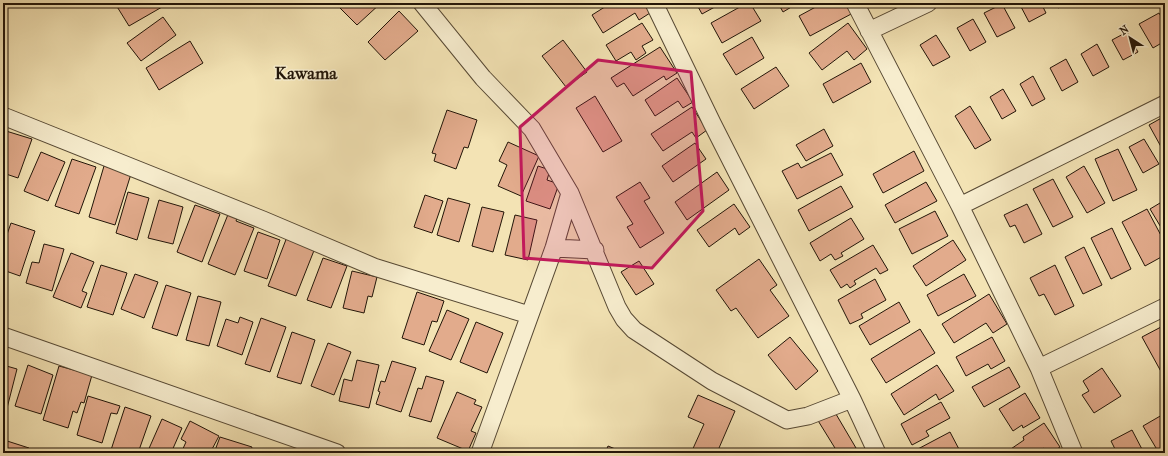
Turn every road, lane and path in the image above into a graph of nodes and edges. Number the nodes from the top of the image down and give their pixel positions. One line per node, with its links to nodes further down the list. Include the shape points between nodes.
1 (422, 3): 8 (street, via 483,78 532,129)
2 (654, 3): 16 (street)
3 (855, 3): 5 (street)
4 (928, 3): 5 (street)
5 (869, 31): 9 (street)
6 (1165, 104): 9 (street)
7 (3, 116): 13 (street, via 374,267)
8 (570, 194): 10 (street); 11 (street)
9 (960, 206): 15 (street)
10 (554, 248): 11 (street); 13 (street)
11 (595, 250): 16 (street, via 624,319 634,330 712,381 787,420 808,416)
12 (1165, 307): 15 (street)
13 (529, 315): 18 (street)
14 (3, 336): 17 (street)
15 (1039, 368): 20 (street)
16 (852, 399): 19 (street)
17 (337, 453)
18 (480, 453)
19 (877, 453)
20 (1074, 453)

